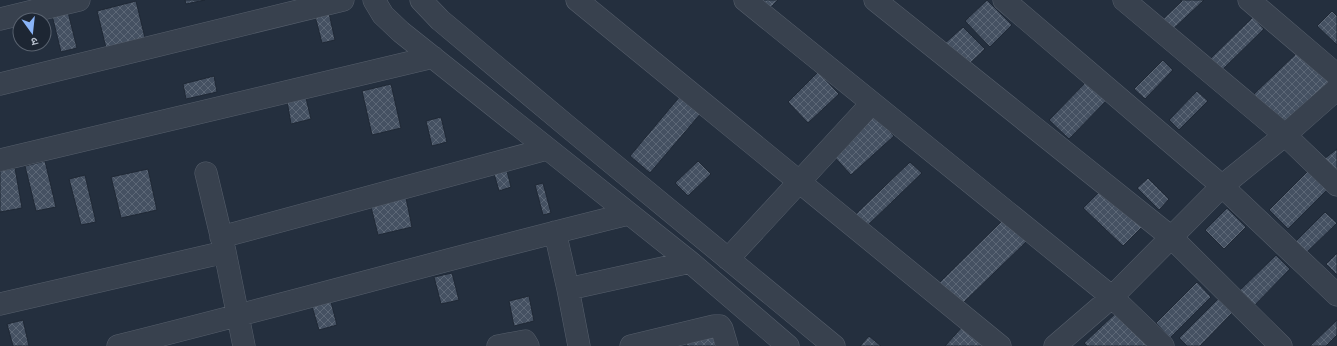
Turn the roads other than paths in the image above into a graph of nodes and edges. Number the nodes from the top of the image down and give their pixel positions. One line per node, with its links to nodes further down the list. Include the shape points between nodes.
1 (79, 0): 11 (street)
2 (343, 0): 14 (street)
3 (374, 0): 12 (street, via 383,15)
4 (421, 0): 28 (street, via 446,25)
5 (577, 0): 21 (street)
6 (745, 0): 16 (street)
7 (875, 0): 26 (street)
8 (1004, 0): 23 (street)
9 (1124, 0): 17 (street)
10 (1249, 0): 13 (street)
11 (0, 19)
12 (433, 58): 18 (street); 19 (street)
13 (1337, 75)
14 (0, 84)
15 (1337, 89): 17 (street)
16 (872, 103): 21 (street); 32 (street)
17 (1285, 135): 22 (street); 23 (street)
18 (546, 149): 24 (street); 27 (street)
19 (0, 160)
20 (206, 174): 27 (street)
21 (799, 182): 28 (street); 44 (street)
22 (1337, 185)
23 (1222, 186): 26 (street); 31 (street)
24 (628, 214): 25 (street); 29 (street)
25 (555, 232): 30 (street); 34 (street)
26 (1171, 237): 32 (street); 47 (street)
27 (223, 244): 33 (street); 34 (street)
28 (728, 259): 43 (street)
29 (690, 262): 30 (street); 42 (street)
30 (568, 289): 40 (street)
31 (1337, 295)
32 (1112, 297): 45 (street); 46 (street)
33 (0, 304)
34 (237, 316): 36 (street); 37 (street)
35 (640, 345): 41 (street, via 720,326)
36 (118, 346)
37 (244, 346)
38 (498, 346): 39 (street, via 524,341)
39 (528, 346)
40 (579, 346)
41 (727, 346)
42 (788, 346)
43 (834, 346)
44 (1000, 346)
45 (1055, 346)
46 (1163, 346)
47 (1281, 346)

